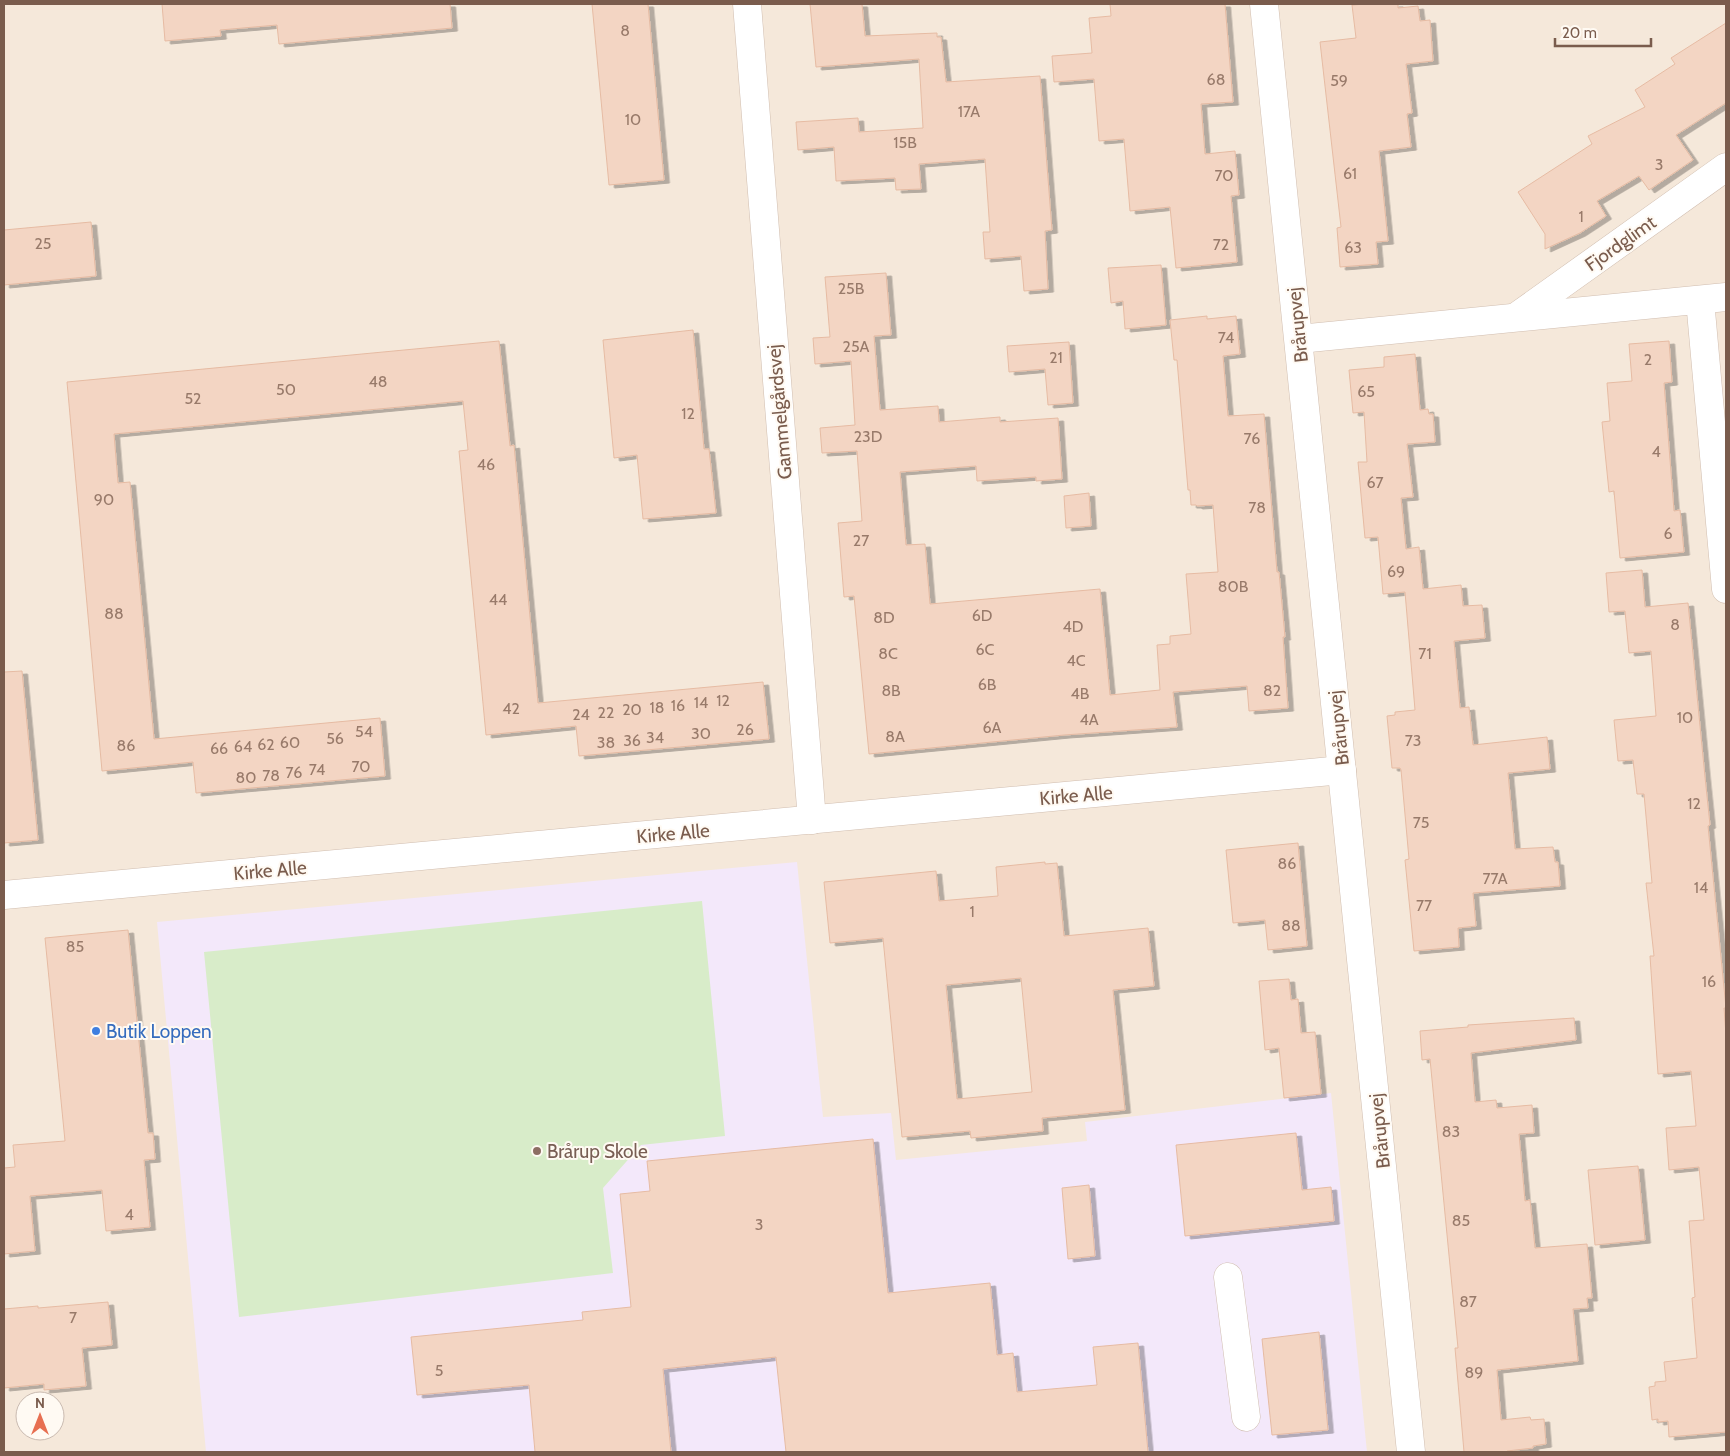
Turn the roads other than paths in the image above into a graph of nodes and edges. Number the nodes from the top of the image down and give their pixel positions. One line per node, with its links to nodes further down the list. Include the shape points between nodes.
1 (747, 4): 9 (street, Gammelgårdsvej)
2 (1264, 4): 6 (street, Brårupvej)
3 (1726, 167): 5 (street, Fjordglimt)
4 (1713, 299): 5 (street, Fjordglimt); 7 (street)
5 (1514, 318): 6 (street, Fjordglimt)
6 (1299, 339): 8 (street, Brårupvej)
7 (1726, 590)
8 (1342, 770): 9 (street, Kirke Alle); 13 (street, Brårupvej)
9 (812, 820): 10 (street, Kirke Alle)
10 (4, 895)
11 (1228, 1277): 12 (street)
12 (1246, 1417)
13 (1411, 1452)

